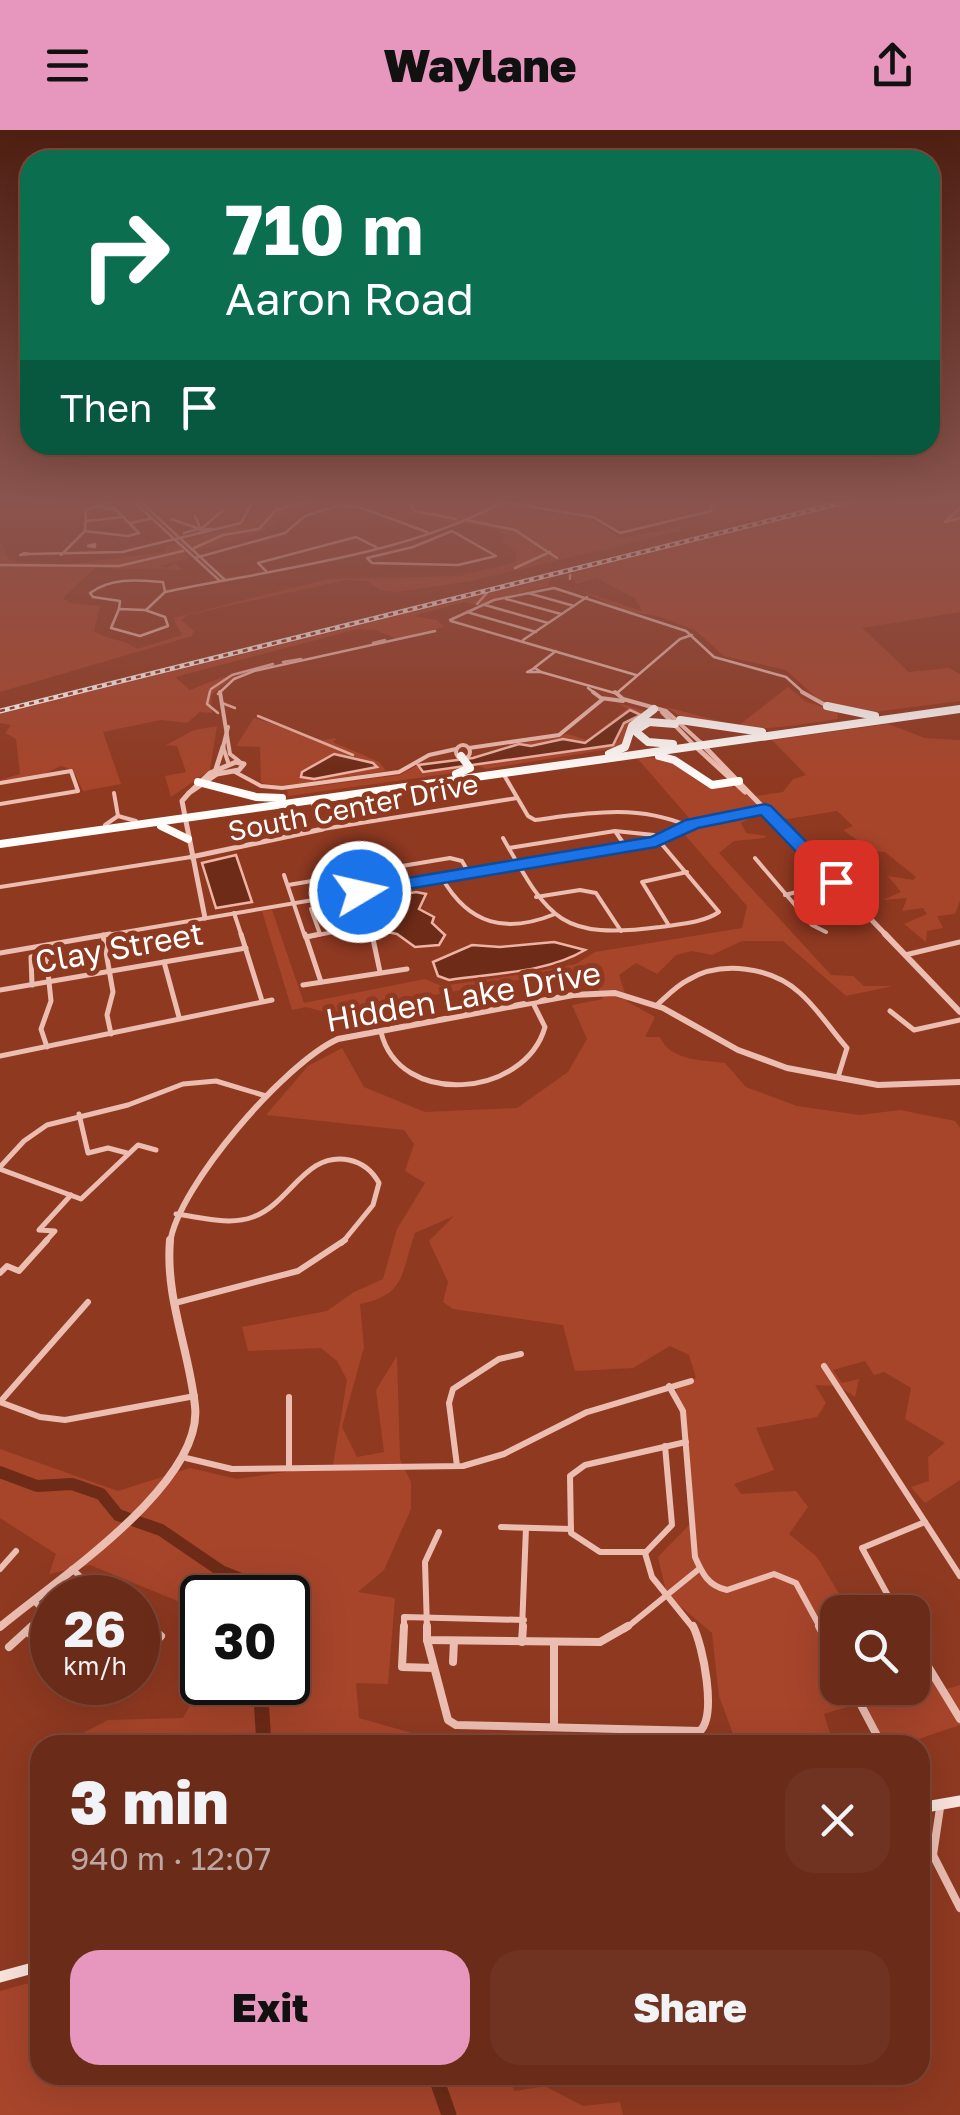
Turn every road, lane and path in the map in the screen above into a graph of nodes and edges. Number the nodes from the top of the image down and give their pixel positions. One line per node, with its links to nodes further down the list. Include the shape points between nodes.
1 (91, 594): 10 (street, via 120,601)
2 (163, 594): 11 (street)
3 (519, 594): 7 (street)
4 (531, 594): 9 (street)
5 (574, 594): 6 (street)
6 (587, 597): 9 (street); 17 (street)
7 (503, 598): 8 (street); 13 (street)
8 (485, 606): 12 (street); 14 (street)
9 (574, 606): 13 (street)
10 (119, 608): 11 (street); 11 (street, via 111,628 136,638 168,626)
11 (146, 610)
12 (465, 612): 16 (street); 18 (street, via 450,620)
13 (561, 614): 14 (street)
14 (548, 623): 16 (street)
15 (435, 631): 33 (street, via 242,676 217,694)
16 (536, 632): 18 (street)
17 (692, 636): 21 (street); 28 (street, via 714,657 784,676)
18 (522, 641): 19 (street)
19 (556, 651): 20 (street, via 534,668); 21 (street)
20 (539, 673): 23 (street); 25 (street)
21 (636, 674): 22 (street)
22 (623, 685): 23 (street); 24 (street)
23 (608, 689): 24 (street); 25 (street)
24 (617, 693): 26 (street); 32 (street, via 666,710)
25 (597, 694): 26 (street); 27 (street)
26 (607, 699): 27 (street); 30 (street)
27 (594, 706): 40 (street, via 559,735 493,745)
28 (827, 706): 31 (highway); 34 (highway, via 842,715)
29 (960, 708): 31 (highway); 36 (highway)
30 (654, 709): 32 (street); 38 (highway, via 633,725 625,746)
31 (891, 716): 34 (highway)
32 (678, 722): 35 (highway); 36 (street); 36 (highway, via 649,722 636,733 651,743)
33 (230, 724): 37 (street); 41 (street, via 230,754)
34 (828, 724): 35 (highway)
35 (783, 730): 36 (highway)
36 (695, 744): 38 (highway); 39 (highway); 49 (street)
37 (222, 747): 42 (street); 46 (street, via 220,763)
38 (604, 755): 45 (highway)
39 (623, 756): 45 (highway); 49 (highway, via 662,756 710,784)
40 (466, 757): 45 (highway); 47 (street, via 427,756 394,773 279,789); 48 (highway, via 462,773)
41 (239, 761): 42 (street); 43 (street)
42 (226, 764): 44 (street); 46 (street)
43 (242, 769): 44 (street); 47 (street)
44 (233, 771): 46 (street); 47 (street)
45 (500, 772): 48 (highway); 52 (street); 53 (highway)
46 (205, 779): 53 (highway, via 256,798); 57 (street, via 182,801)
47 (254, 781)
48 (421, 781): 53 (highway)
49 (736, 782): 55 (street)
50 (0, 783): 54 (street, via 70,771 78,790)
51 (114, 793): 56 (street)
52 (517, 798): 61 (street, South Center Drive, via 537,821 617,810); 63 (street, South Center Drive)
53 (307, 799): 57 (highway); 58 (street)
54 (0, 804)
55 (765, 809): 61 (street); 79 (street)
56 (118, 816): 59 (street); 60 (street)
57 (183, 816): 59 (highway); 62 (highway); 67 (street)
58 (320, 820): 63 (street); 64 (street)
59 (136, 821): 60 (highway)
60 (105, 825): 69 (highway)
61 (688, 826): 68 (street)
62 (120, 828): 67 (highway, via 169,827); 69 (highway)
63 (323, 828): 64 (street, South Center Drive)
64 (308, 831): 72 (street, South Center Drive)
65 (616, 831): 68 (street); 70 (street); 71 (street)
66 (503, 838): 71 (street)
67 (188, 839): 72 (street)
68 (662, 841): 70 (street); 75 (street)
69 (0, 842)
70 (626, 847): 74 (street)
71 (509, 848): 74 (street)
72 (191, 857): 81 (street); 89 (street)
73 (755, 858): 83 (street)
74 (518, 865): 76 (street); 84 (street)
75 (688, 871): 90 (street, via 642,882); 90 (street, via 719,914)
76 (470, 874): 78 (street); 80 (street, via 462,861 450,858)
77 (284, 875): 80 (street)
78 (442, 878): 82 (street); 88 (street, via 460,909 484,922 526,924)
79 (836, 882): 83 (street); 100 (street)
80 (288, 885): 85 (street)
81 (0, 888)
82 (360, 892): 85 (street); 91 (street)
83 (784, 895): 93 (street)
84 (536, 897): 88 (street); 92 (street, via 596,893)
85 (294, 903): 87 (street); 96 (street)
86 (310, 909): 94 (street)
87 (234, 913): 89 (street); 98 (street)
88 (555, 914): 92 (street)
89 (205, 918): 95 (street)
90 (668, 924): 92 (street)
91 (371, 925): 94 (street); 104 (street)
92 (621, 931)
93 (826, 932)
94 (320, 934): 96 (street)
95 (103, 935): 99 (street); 103 (street)
96 (306, 937): 106 (street)
97 (960, 942): 100 (street)
98 (246, 948): 101 (street, Clay Street); 111 (street)
99 (0, 952)
100 (904, 955): 115 (street)
101 (164, 962): 103 (street, Clay Street); 116 (street)
102 (407, 969): 104 (street)
103 (110, 972): 105 (street, Clay Street); 119 (street)
104 (380, 972): 106 (street)
105 (50, 982): 107 (street, Clay Street); 107 (street, via 46,954 31,957); 120 (street, via 41,1030)
106 (320, 982): 108 (street)
107 (32, 985): 109 (street, Clay Street)
108 (303, 985)
109 (0, 990)
110 (272, 1000): 111 (street)
111 (262, 1002): 116 (street)
112 (534, 1003): 113 (street, Hidden Lake Drive, via 614,993); 118 (street, Hidden Lake Drive); 118 (street, via 544,1026 536,1052 486,1082 416,1077 387,1055)
113 (656, 1006): 122 (street, Hidden Lake Drive, via 752,1056); 122 (street, via 705,973 737,969 774,977 800,993 847,1048)
114 (890, 1011): 117 (street, via 914,1030)
115 (960, 1012)
116 (179, 1017): 119 (street)
117 (960, 1020)
118 (380, 1032): 124 (street, Hidden Lake Drive, via 316,1046)
119 (111, 1034): 120 (street)
120 (47, 1048): 121 (street)
121 (0, 1056)
122 (838, 1077): 123 (street, Hidden Lake Drive, via 892,1087)
123 (960, 1082)
124 (267, 1097): 125 (street, via 199,1080); 130 (street, Hidden Lake Drive)
125 (79, 1114): 127 (street, via 88,1153 108,1148); 128 (street, via 38,1130)
126 (156, 1150): 127 (street, via 140,1144)
127 (127, 1154): 129 (street, via 84,1198)
128 (0, 1168): 129 (street)
129 (71, 1195): 131 (street, via 39,1230 55,1231 19,1272 7,1266)
130 (176, 1214): 133 (street, Hidden Lake Drive, via 166,1266); 133 (street, via 254,1217 304,1171 330,1160 363,1165 379,1183 378,1199 352,1234 308,1269 262,1286)
131 (0, 1274)
132 (88, 1302): 140 (street)
133 (172, 1303): 138 (street, Hidden Lake Drive)
134 (520, 1354): 144 (street, via 454,1389 449,1404)
135 (824, 1366): 146 (street)
136 (691, 1380): 137 (street)
137 (669, 1386): 141 (street, via 684,1411); 144 (street, via 587,1412 504,1454)
138 (194, 1396): 140 (street, via 65,1420); 143 (street, Hidden Lake Drive, via 196,1428)
139 (290, 1396): 145 (street)
140 (0, 1402)
141 (686, 1442): 142 (street); 155 (street)
142 (665, 1446): 149 (street, via 585,1465 570,1476); 152 (street, via 672,1525)
143 (186, 1458): 145 (street, via 232,1469); 153 (street)
144 (457, 1466): 145 (street)
145 (289, 1468)
146 (925, 1522): 158 (street); 160 (street, via 862,1548)
147 (501, 1527): 148 (street)
148 (526, 1528): 149 (street); 163 (street)
149 (571, 1529): 152 (street, via 600,1552)
150 (440, 1532): 162 (street, via 425,1562)
151 (16, 1551): 154 (street)
152 (646, 1552): 159 (street, via 646,1567)
153 (70, 1568): 156 (street); 157 (street)
154 (0, 1569)
155 (699, 1569): 159 (street); 165 (street, via 720,1590 774,1574 796,1583)
156 (61, 1575)
157 (78, 1575)
158 (960, 1576)
159 (664, 1595): 172 (street, via 612,1638); 179 (street, via 695,1630 706,1726 700,1731)
160 (888, 1595)
161 (30, 1601): 164 (street)
162 (424, 1617): 163 (street); 169 (street); 175 (street, via 404,1617 402,1667)
163 (524, 1620): 171 (street)
164 (0, 1627)
165 (820, 1628)
166 (30, 1629): 167 (street)
167 (27, 1631): 168 (street); 173 (street)
168 (30, 1634)
169 (427, 1640): 170 (street); 175 (street)
170 (454, 1642): 171 (street); 174 (street)
171 (522, 1642): 172 (street)
172 (554, 1644): 179 (street)
173 (9, 1647)
174 (452, 1662)
175 (435, 1668): 179 (street, via 448,1720 456,1725)
176 (930, 1670): 178 (street)
177 (861, 1705): 180 (street)
178 (960, 1719)
179 (554, 1725)
180 (877, 1735)
181 (960, 1801): 182 (main road)
182 (940, 1805): 183 (main road); 185 (street)
183 (930, 1806)
184 (930, 1852): 185 (street)
185 (933, 1855): 186 (street)
186 (960, 1908)
187 (30, 1969): 188 (main road)
188 (0, 1977)

